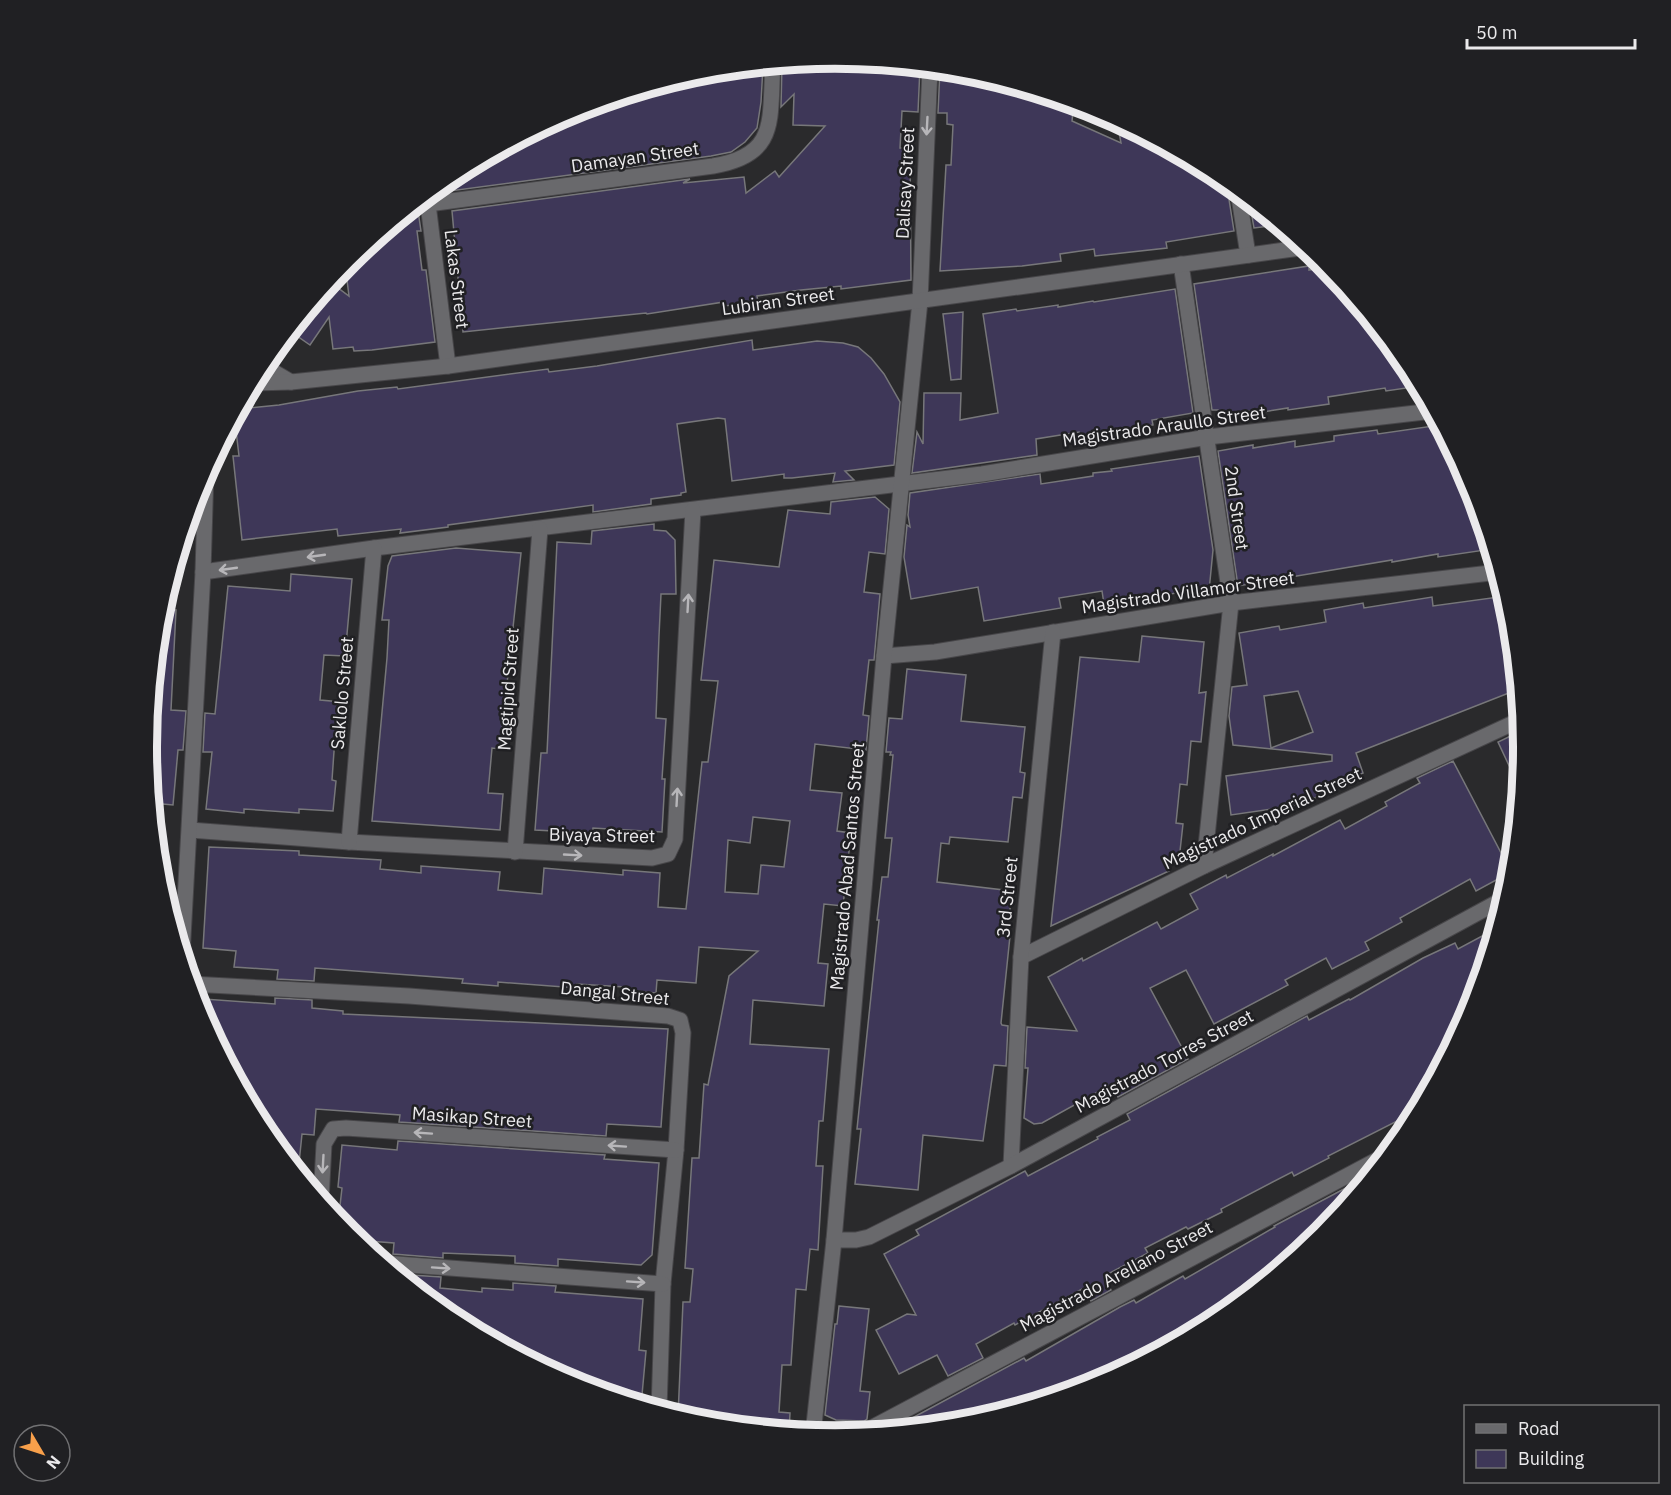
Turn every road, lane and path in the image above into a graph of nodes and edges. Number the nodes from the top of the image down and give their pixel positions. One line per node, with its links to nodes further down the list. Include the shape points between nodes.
1 (773, 72): 3 (street, Damayan Street, via 765,139 738,160)
2 (930, 76): 9 (street, Dalisay Street, one-way to 9)
3 (436, 199)
4 (1240, 203): 7 (street)
5 (428, 205): 10 (street, Lakas Street)
6 (1295, 249): 7 (street, Lubiran Street)
7 (1248, 255): 8 (street, Lubiran Street)
8 (1181, 264): 9 (street, Lubiran Street); 15 (street, 2nd Street)
9 (920, 301): 10 (street, Lubiran Street); 16 (street, Magistrado Abad Santos Street)
10 (448, 366): 12 (street, Lubiran Street)
11 (271, 370): 12 (street)
12 (291, 382): 13 (street, Lubiran Street)
13 (264, 383)
14 (1425, 412): 15 (street, Magistrado Araullo Street)
15 (1208, 437): 16 (street, Magistrado Araullo Street); 23 (street, 2nd Street)
16 (901, 484): 18 (street); 25 (street, Magistrado Abad Santos Street)
17 (205, 498): 21 (street)
18 (693, 510): 19 (street); 29 (street, Biyaya Street, one-way to 18, via 652,858 668,854 675,839)
19 (540, 529): 20 (street); 29 (street, Magtipid Street)
20 (374, 548): 21 (street, one-way to 21); 28 (street, Saklolo Street)
21 (203, 573): 27 (street)
22 (1491, 573): 23 (street, Magistrado Villamor Street)
23 (1231, 603): 24 (street, Magistrado Villamor Street); 30 (street, 2nd Street)
24 (1053, 632): 25 (street, Magistrado Villamor Street, via 935,652); 33 (street, 3rd Street)
25 (884, 656): 39 (street, Magistrado Abad Santos Street)
26 (1513, 723): 30 (street, Magistrado Imperial Street)
27 (190, 830): 28 (street, Biyaya Street); 32 (street)
28 (349, 842): 29 (street, Biyaya Street)
29 (515, 852)
30 (1204, 866): 33 (street, Magistrado Imperial Street)
31 (1496, 903): 37 (street, Magistrado Torres Street)
32 (183, 934)
33 (1021, 957): 37 (street, 3rd Street)
34 (200, 985): 35 (street, Dangal Street, via 409,996 680,1020 683,1033)
35 (676, 1150): 38 (street, Masikap Street, one-way to 38, via 333,1129 324,1144); 41 (street, Dangal Street)
36 (1373, 1162): 43 (street, Magistrado Arellano Street)
37 (1011, 1166): 39 (street, Magistrado Torres Street, via 869,1237)
38 (320, 1189)
39 (834, 1240): 44 (street, Magistrado Abad Santos Street)
40 (395, 1264): 41 (street, one-way to 41)
41 (663, 1284): 42 (street, Dangal Street)
42 (659, 1403)
43 (877, 1425)
44 (814, 1426)

